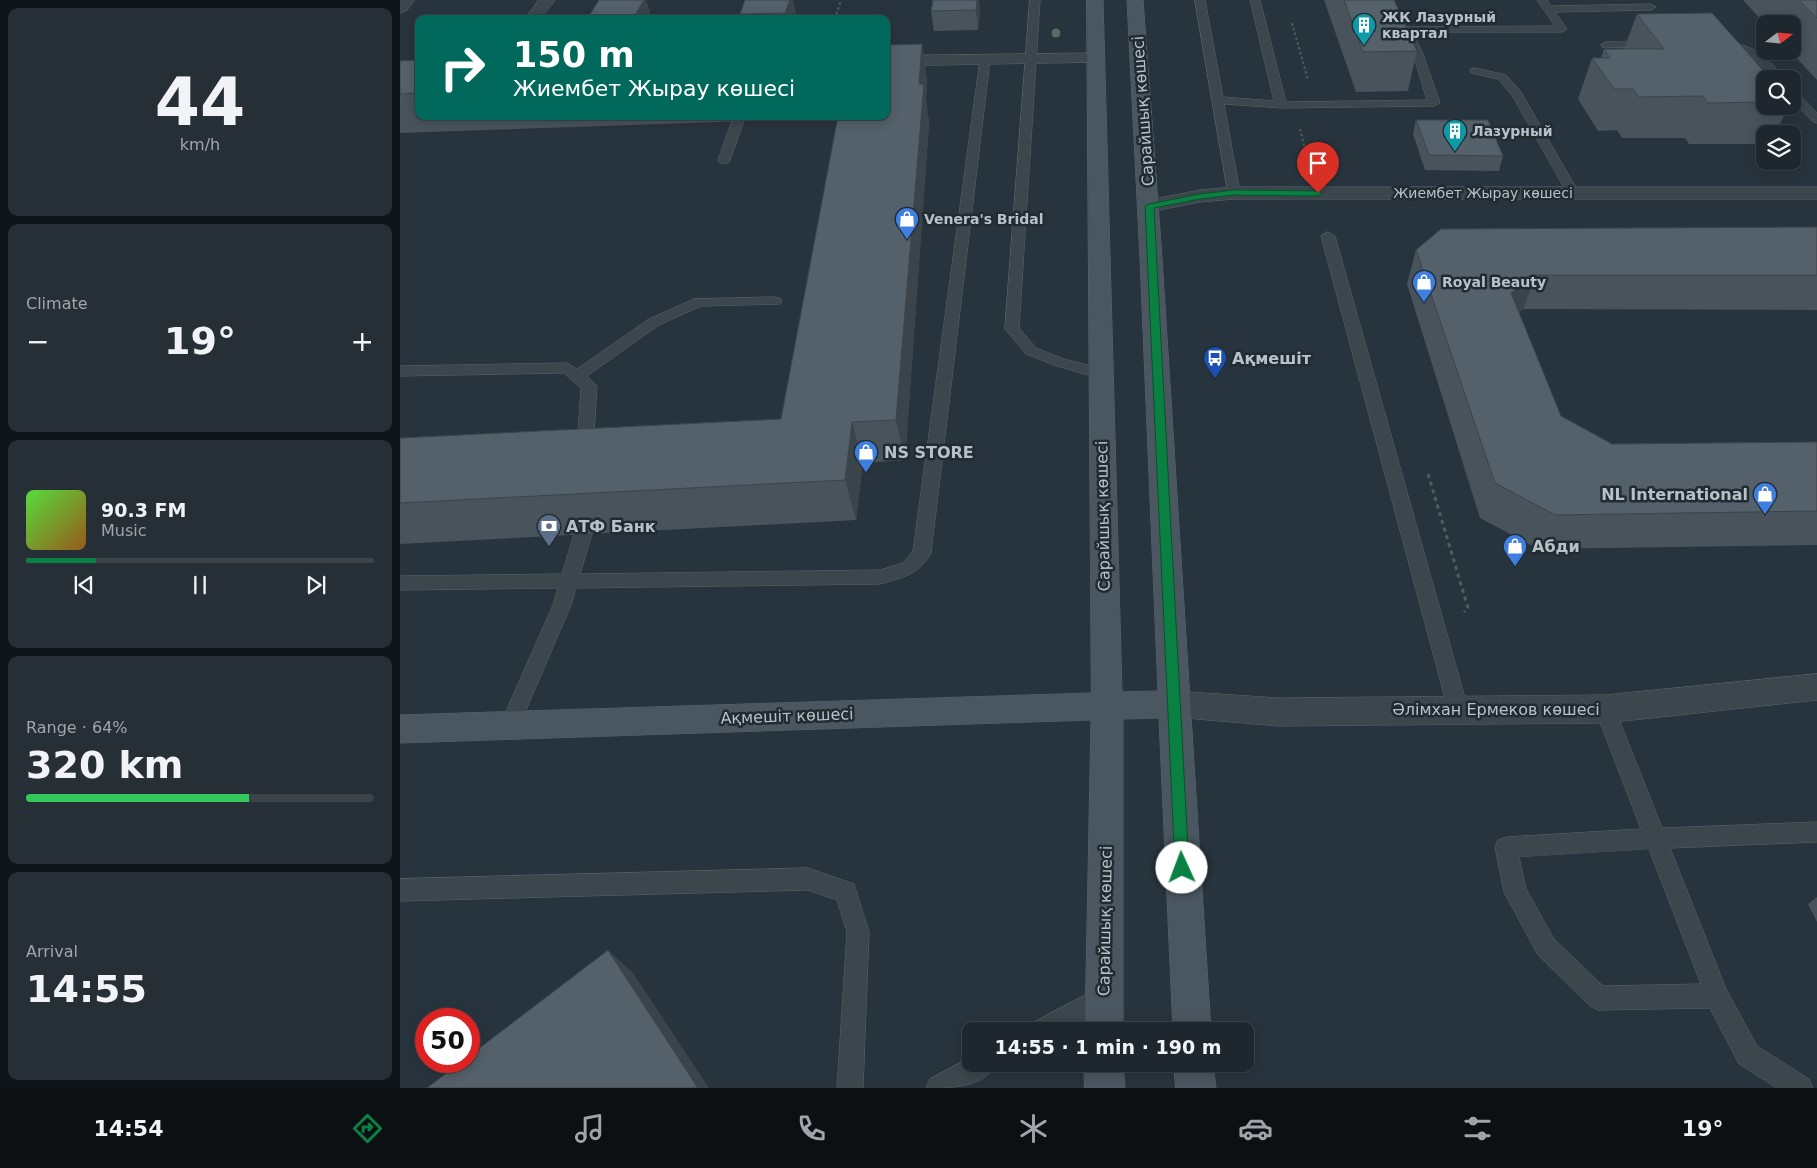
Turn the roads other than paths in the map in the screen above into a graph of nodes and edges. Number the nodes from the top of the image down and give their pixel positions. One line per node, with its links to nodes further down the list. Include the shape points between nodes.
1 (407, 0): 10 (street)
2 (547, 0): 11 (street)
3 (1035, 0): 16 (lane)
4 (1096, 0): 15 (main road, Сарайшық көшесі)
5 (1135, 0): 30 (main road, Сарайшық көшесі)
6 (1200, 0): 21 (lane)
7 (1255, 0): 23 (lane)
8 (1645, 0): 9 (lane, via 1651,7)
9 (1545, 5): 23 (lane, via 1562,29 1406,29 1434,103)
10 (400, 8)
11 (536, 15)
12 (1606, 45): 13 (lane)
13 (1663, 45)
14 (1710, 45): 19 (lane, via 1749,48)
15 (1096, 58): 16 (street); 34 (main road, Сарайшық көшесі)
16 (1032, 59): 17 (street); 34 (lane, via 1012,329 1031,351)
17 (985, 60): 18 (street); 38 (lane, via 922,553 909,568 880,577)
18 (890, 62)
19 (1772, 70)
20 (1475, 71): 28 (lane, via 1502,78 1517,94)
21 (1217, 100): 23 (lane); 27 (lane)
22 (1801, 103): 24 (lane)
23 (1281, 105)
24 (1817, 120)
25 (738, 121): 26 (lane)
26 (724, 160)
27 (1234, 193): 28 (street, Жиембет Жырау көшесі); 30 (street, Жиембет Жырау көшесі)
28 (1574, 193): 29 (street, Жиембет Жырау көшесі)
29 (1817, 193)
30 (1149, 206): 41 (main road, Сарайшық көшесі)
31 (1328, 236): 43 (lane)
32 (775, 301): 35 (lane, via 699,302 654,322)
33 (400, 371): 35 (lane, via 567,368)
34 (1101, 374): 42 (main road, Сарайшық көшесі)
35 (577, 376): 36 (lane, via 589,386)
36 (586, 433)
37 (583, 534): 38 (lane)
38 (571, 580): 39 (lane); 45 (lane)
39 (400, 583)
40 (1817, 687): 44 (street, Әлімхан Ермеков көшесі)
41 (1174, 704): 42 (main road, Ақмешіт көшесі); 43 (street, Әлімхан Ермеков көшесі, via 1278,712); 54 (main road, Сарайшық көшесі)
42 (1107, 705): 45 (main road, Ақмешіт көшесі); 51 (main road, Сарайшық көшесі)
43 (1458, 709): 44 (street, Әлімхан Ермеков көшесі)
44 (1605, 709): 48 (lane)
45 (510, 725): 46 (main road, Ақмешіт көшесі)
46 (400, 729)
47 (1817, 832): 48 (lane)
48 (1656, 838): 50 (lane); 50 (lane, via 1506,847 1515,892 1546,947 1598,998)
49 (400, 890): 58 (lane, via 808,879 846,892 858,932)
50 (1717, 996): 62 (lane, via 1748,1055)
51 (1103, 998): 52 (lane); 53 (main road, Сарайшық көшесі)
52 (1059, 1022)
53 (1104, 1022)
54 (1192, 1022)
55 (968, 1072): 59 (lane)
56 (1104, 1072): 60 (main road)
57 (1195, 1072): 61 (main road)
58 (850, 1088)
59 (939, 1088)
60 (1105, 1088)
61 (1196, 1088)
62 (1800, 1088)

